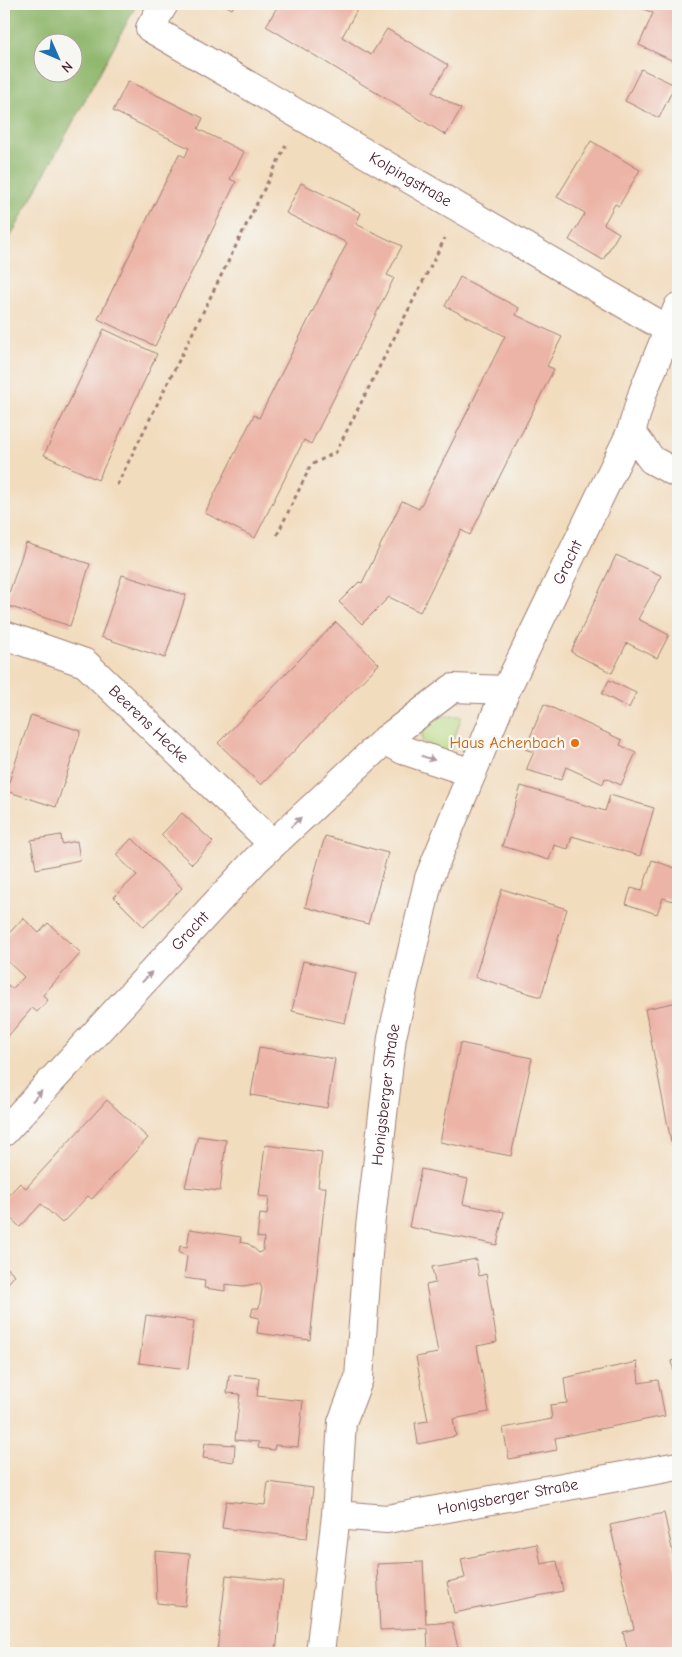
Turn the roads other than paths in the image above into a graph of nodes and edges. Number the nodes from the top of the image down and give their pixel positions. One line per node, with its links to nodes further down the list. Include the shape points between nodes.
1 (164, 4): 2 (street, Kolpingstraße, via 150,28 460,209)
2 (674, 319): 3 (street, Gracht, via 643,392)
3 (631, 432): 4 (street, via 652,460); 6 (street, Gracht)
4 (678, 474)
5 (4, 635): 9 (street, Beerens Hecke, via 85,663)
6 (506, 690): 7 (street, Gracht, via 454,688); 8 (street, Honigsberger Straße)
7 (385, 740): 8 (street, one-way to 8, via 403,750); 9 (street, Gracht, one-way to 7)
8 (472, 773): 12 (street, Honigsberger Straße, via 429,878 392,1037 370,1227 359,1378 342,1422)
9 (273, 844): 10 (street, Gracht, one-way to 9)
10 (4, 1132)
11 (678, 1466): 12 (street, Honigsberger Straße, via 387,1519)
12 (336, 1515): 13 (street, Honigsberger Straße)
13 (320, 1653)

